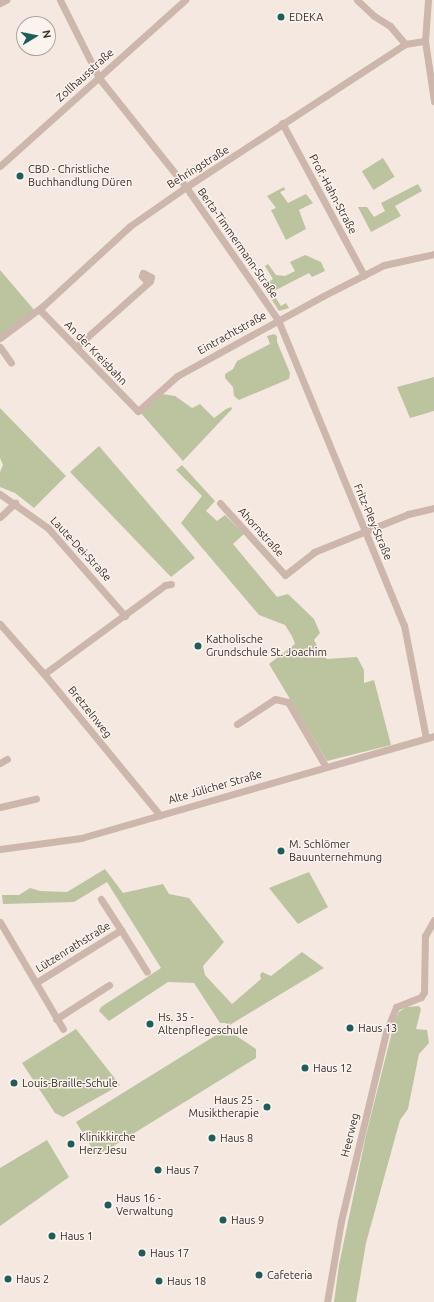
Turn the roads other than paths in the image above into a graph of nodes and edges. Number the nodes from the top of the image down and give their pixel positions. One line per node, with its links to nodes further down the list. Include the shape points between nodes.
1 (6, 0): 6 (street)
2 (60, 0): 9 (street, Berta-Timmermann-Straße)
3 (185, 0): 9 (street, Zollhausstraße)
4 (357, 0): 8 (street, via 374,16 390,26)
5 (428, 0): 7 (street)
6 (0, 3)
7 (425, 41): 8 (street, Behringstraße); 10 (street)
8 (405, 44): 11 (street, Behringstraße)
9 (99, 78): 12 (street, Zollhausstraße); 13 (street, Berta-Timmermann-Straße)
10 (434, 101)
11 (282, 123): 13 (street, Behringstraße); 15 (street, Prof.-Hahn-Straße)
12 (0, 166)
13 (186, 187): 17 (street, Behringstraße, via 130,226); 18 (street, Berta-Timmermann-Straße)
14 (434, 254): 15 (street, Eintrachtstraße, via 392,262)
15 (364, 276): 18 (street, Eintrachtstraße)
16 (148, 284): 20 (street)
17 (38, 309): 19 (street, Behringstraße); 20 (street, An der Kreisbahn)
18 (278, 320): 23 (street, Eintrachtstraße, via 177,376); 29 (street, Fritz-Pley-Straße)
19 (0, 338)
20 (76, 347): 23 (street, An der Kreisbahn)
21 (0, 348): 22 (street)
22 (11, 363)
23 (138, 411)
24 (0, 494): 25 (street, Laute-Dei-Straße)
25 (15, 503): 28 (street); 31 (street, Laute-Dei-Straße, via 48,528 70,550)
26 (220, 503): 29 (street, Ahornstraße, via 282,577 314,552)
27 (434, 508): 29 (street, Ahornstraße, via 408,514)
28 (0, 517)
29 (365, 530): 36 (street, Fritz-Pley-Straße, via 409,642)
30 (171, 584): 31 (street)
31 (125, 616): 33 (street)
32 (0, 624): 33 (street, Bretzelnweg)
33 (44, 674): 42 (street, Bretzelnweg)
34 (237, 724): 39 (street, via 275,699 288,702)
35 (434, 736): 36 (street, Alte Jülicher Straße)
36 (426, 738): 39 (street, Alte Jülicher Straße)
37 (7, 759): 38 (street)
38 (0, 763)
39 (326, 767): 42 (street, Alte Jülicher Straße)
40 (36, 799): 41 (street)
41 (0, 807)
42 (160, 815): 43 (street, Alte Jülicher Straße, via 80,838)
43 (0, 849)
44 (101, 899): 47 (street, Lützenrathstraße)
45 (434, 920): 53 (street, Heerweg, via 425,936 424,992 421,997 396,1007 390,1020 355,1161)
46 (0, 922): 49 (street, Lützenrathstraße)
47 (121, 930): 48 (street, Lützenrathstraße); 49 (street, Lützenrathstraße)
48 (147, 972)
49 (37, 982): 51 (street, Lützenrathstraße, via 40,993)
50 (109, 985): 51 (street)
51 (56, 1019): 52 (street, Lützenrathstraße)
52 (63, 1029)
53 (327, 1302)

